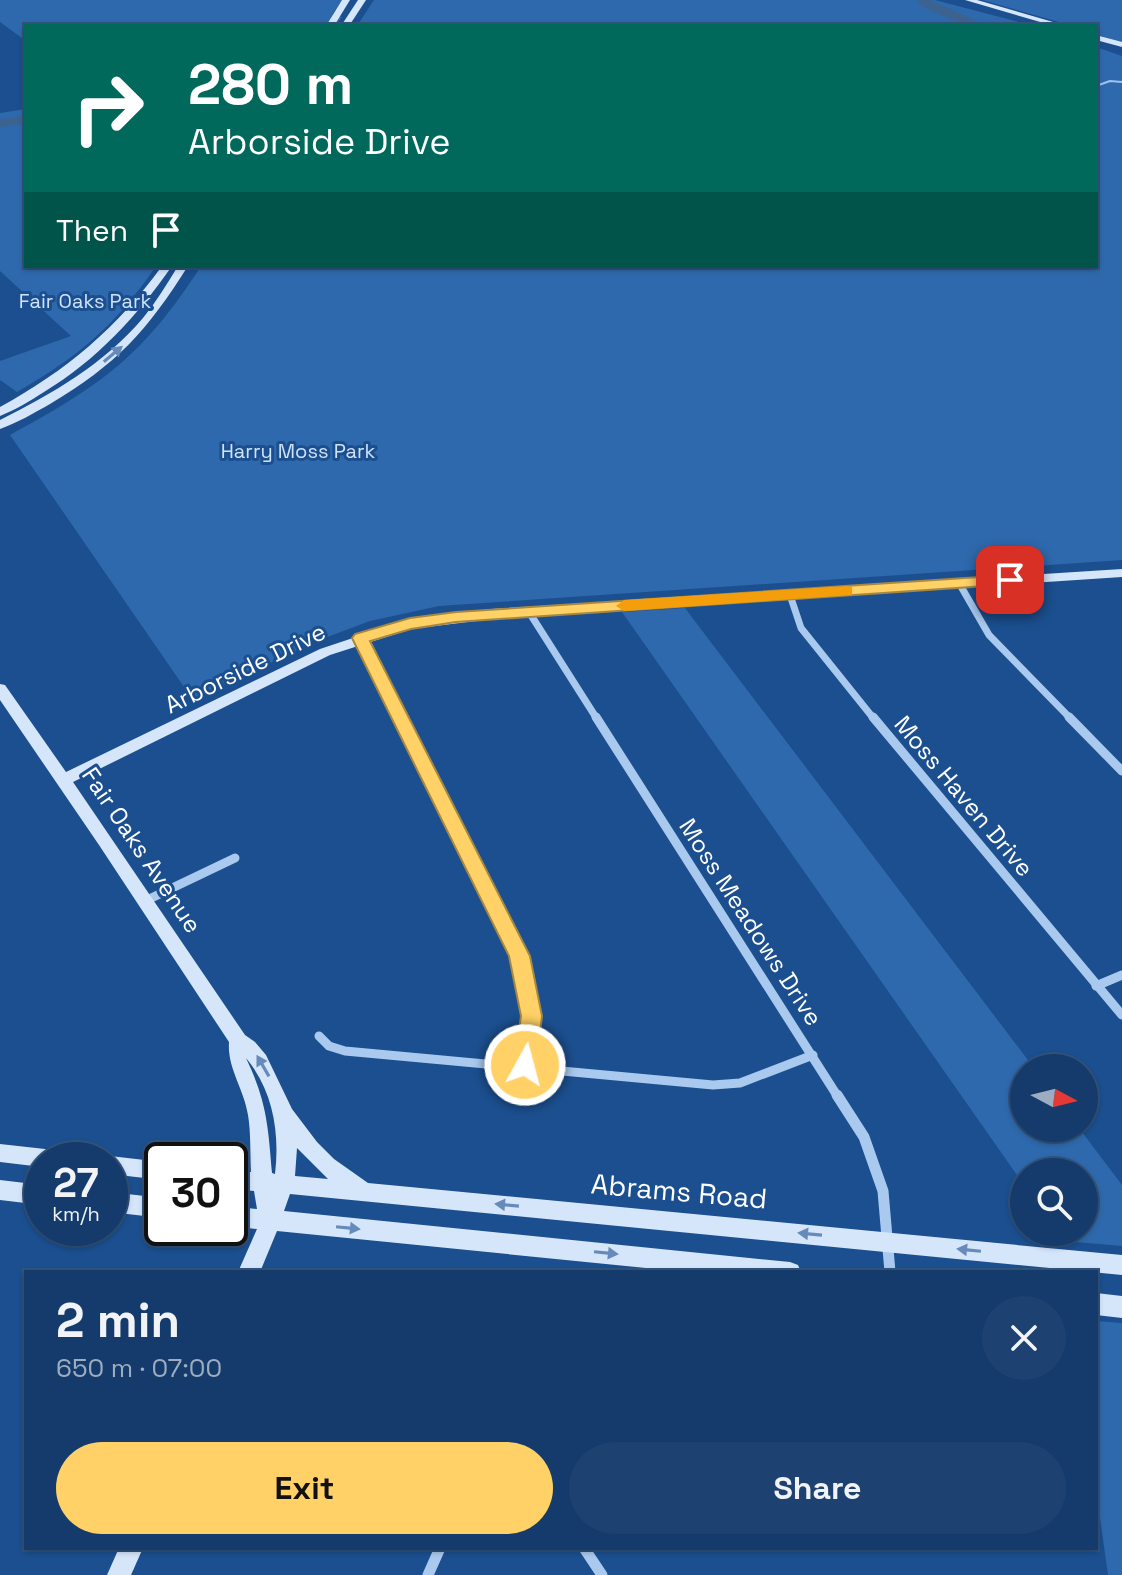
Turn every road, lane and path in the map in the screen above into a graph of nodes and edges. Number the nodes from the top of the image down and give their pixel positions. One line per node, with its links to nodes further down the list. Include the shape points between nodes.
1 (346, 0): 4 (main road)
2 (362, 0): 5 (main road)
3 (966, 1): 6 (main road); 7 (main road)
4 (332, 24)
5 (346, 24)
6 (1040, 24)
7 (1055, 24)
8 (1098, 38): 10 (main road)
9 (1098, 43): 10 (main road)
10 (1122, 48)
11 (166, 268): 13 (main road, via 143,303 75,369)
12 (182, 268): 14 (main road, one-way to 12, via 39,406 131,338)
13 (0, 412)
14 (0, 425)
15 (1122, 573): 16 (main road, Arborside Drive)
16 (959, 583): 17 (main road, Arborside Drive); 21 (street, via 989,635)
17 (790, 595): 18 (main road, Arborside Drive); 26 (street, Moss Haven Drive, via 814,647)
18 (529, 612): 19 (main road, Arborside Drive, via 410,624); 30 (street, Moss Meadows Drive)
19 (361, 638): 22 (main road, Arborside Drive); 31 (street, via 519,956 531,1016)
20 (0, 689): 22 (main road, Fair Oaks Avenue)
21 (1122, 771)
22 (64, 780): 24 (main road, Fair Oaks Avenue)
23 (235, 858): 24 (street)
24 (145, 901): 29 (main road, Fair Oaks Avenue)
25 (1122, 975): 26 (street)
26 (1096, 986): 27 (street, Moss Haven Drive)
27 (1122, 1015)
28 (319, 1036): 31 (street, via 345,1051)
29 (238, 1041): 32 (main road, Fair Oaks Avenue, one-way to 29, via 252,1048); 36 (main road, Fair Oaks Avenue, via 237,1058 258,1115)
30 (813, 1055): 31 (street, via 740,1083 713,1085); 43 (street, Moss Meadows Drive, via 871,1155 883,1191)
31 (525, 1065)
32 (283, 1112): 37 (main road, Fair Oaks Avenue); 39 (main road, via 325,1167)
33 (0, 1153): 34 (main road)
34 (24, 1156)
35 (248, 1181): 36 (main road, Abrams Road)
36 (262, 1182): 37 (main road, Abrams Road); 42 (main road, Fair Oaks Avenue)
37 (285, 1184): 39 (main road, Abrams Road); 42 (main road, Fair Oaks Avenue)
38 (0, 1190): 40 (main road)
39 (369, 1192): 43 (main road, Abrams Road, one-way to 39)
40 (24, 1193)
41 (248, 1218): 42 (main road)
42 (270, 1220): 45 (main road); 46 (main road, one-way to 46)
43 (888, 1241): 44 (main road, Abrams Road, one-way to 43); 47 (street, Moss Meadows Drive)
44 (1122, 1265)
45 (250, 1270)
46 (770, 1270)
47 (890, 1270)
48 (1098, 1304): 49 (main road)
49 (1122, 1307)
50 (130, 1550): 53 (main road)
51 (439, 1550): 54 (street)
52 (585, 1550): 55 (street)
53 (119, 1575)
54 (428, 1575)
55 (602, 1575)

